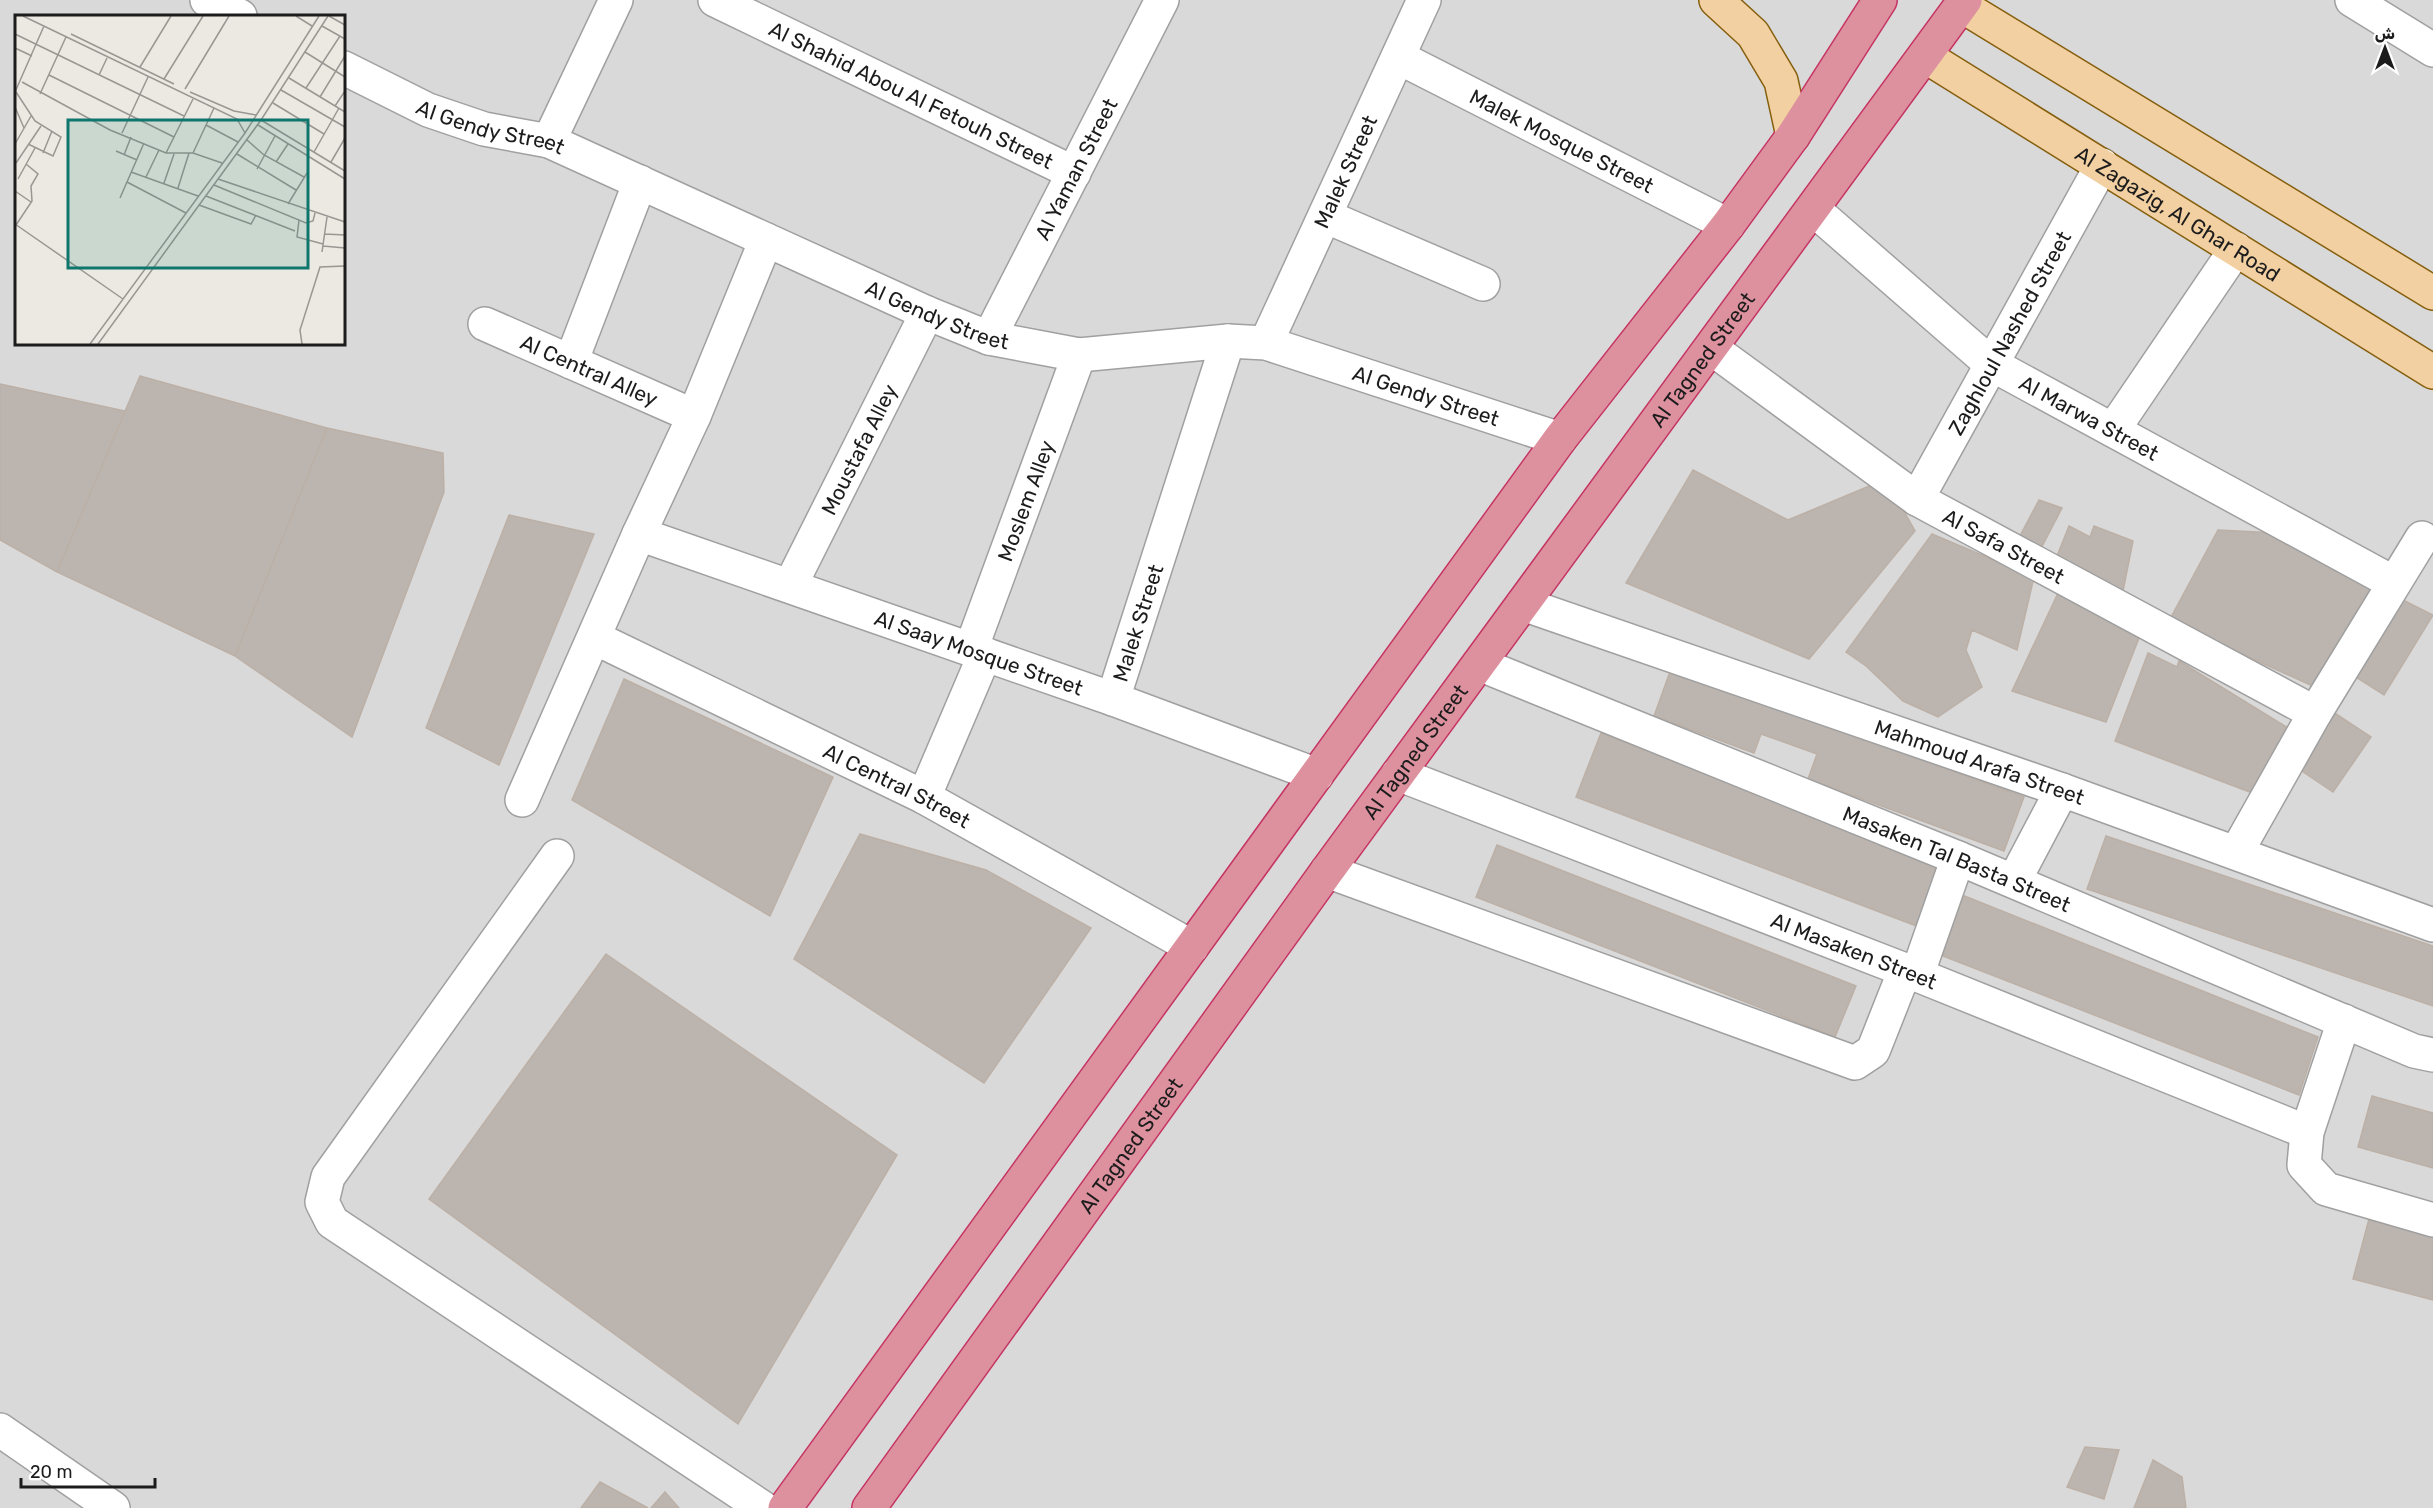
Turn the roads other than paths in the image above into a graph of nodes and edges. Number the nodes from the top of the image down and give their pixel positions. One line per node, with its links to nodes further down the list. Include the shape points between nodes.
1 (207, 0): 10 (street)
2 (616, 0): 16 (street)
3 (715, 0): 18 (street, Al Shahid Abou Al Fetouh Street)
4 (1162, 0): 18 (street, Al Yaman Street)
5 (1424, 0): 13 (street, Malek Street)
6 (1716, 0): 15 (main road, via 1753,34 1781,81)
7 (1880, 0): 15 (highway)
8 (2352, 0): 11 (street)
9 (1964, 3): 12 (highway, Al Tagned Street); 26 (main road)
10 (238, 15)
11 (2433, 50)
12 (1925, 56): 17 (main road, Al Zagazig, Al Ghar Road); 20 (highway, Al Tagned Street)
13 (1398, 57): 21 (street, Malek Street); 22 (street, Malek Mosque Street)
14 (345, 68): 16 (street, Al Gendy Street, via 428,110 484,129)
15 (1793, 136): 22 (highway)
16 (549, 141): 19 (street, Al Gendy Street)
17 (2102, 165): 24 (main road, Al Zagazig, Al Ghar Road); 35 (street, Zaghloul Nashed Street)
18 (1074, 173): 29 (street, Al Yaman Street)
19 (640, 182): 23 (street, Al Gendy Street); 34 (street)
20 (1813, 209): 32 (highway, Al Tagned Street); 35 (street, Al Marwa Street)
21 (1325, 216): 25 (street); 31 (street, Malek Street)
22 (1728, 225): 39 (highway)
23 (766, 240): 27 (street, Al Gendy Street); 37 (street)
24 (2236, 249): 36 (main road, Al Zagazig, Al Ghar Road); 38 (street)
25 (1483, 284)
26 (2433, 293)
27 (927, 313): 29 (street, Al Gendy Street); 44 (street, Moustafa Alley)
28 (486, 324): 34 (street, Al Central Alley)
29 (989, 338): 33 (street, Al Gendy Street)
30 (1228, 341): 31 (street, Al Gendy Street); 33 (street, Al Gendy Street); 49 (street, Malek Street)
31 (1266, 343): 39 (street, Al Gendy Street)
32 (1711, 348): 40 (street, Al Safa Street); 45 (highway, Al Tagned Street)
33 (1079, 355): 47 (street, Moslem Alley)
34 (571, 362): 37 (street, Al Central Alley)
35 (1991, 364): 38 (street, Al Marwa Street); 40 (street, Zaghloul Nashed Street)
36 (2433, 372)
37 (694, 416): 41 (street)
38 (2113, 430): 43 (street, Al Marwa Street)
39 (1560, 439): 52 (highway)
40 (1917, 499): 50 (street, Al Safa Street)
41 (639, 534): 44 (street, Al Saay Mosque Street); 46 (street)
42 (2422, 538): 43 (street)
43 (2394, 583): 50 (street)
44 (790, 586): 47 (street, Al Saay Mosque Street)
45 (1523, 603): 48 (highway, Al Tagned Street); 53 (street, Mahmoud Arafa Street)
46 (595, 638): 54 (street, Al Central Street); 55 (street)
47 (978, 651): 49 (street, Al Saay Mosque Street); 54 (street, Moslem Alley)
48 (1479, 664): 51 (highway, Al Tagned Street); 58 (street, Masaken Tal Basta Street)
49 (1113, 699): 52 (street, Al Saay Mosque Street)
50 (2315, 713): 56 (street)
51 (1398, 774): 59 (highway, Al Tagned Street); 63 (street, Al Masaken Street)
52 (1317, 775): 62 (highway)
53 (2062, 790): 56 (street, Mahmoud Arafa Street); 60 (street)
54 (924, 797): 62 (street, Al Central Street)
55 (522, 800)
56 (2236, 853): 61 (street, Mahmoud Arafa Street)
57 (558, 856): 70 (street, via 328,1177 322,1202 332,1222)
58 (1958, 858): 60 (street, Masaken Tal Basta Street); 63 (street)
59 (1327, 871): 63 (street, via 1855,1063 1873,1052); 72 (highway, Al Tagned Street)
60 (2014, 881): 64 (street, Masaken Tal Basta Street)
61 (2433, 925)
62 (1192, 947): 71 (highway)
63 (1911, 972): 66 (street, Al Masaken Street)
64 (2344, 1021): 65 (street, Masaken Tal Basta Street, via 2414,1051); 66 (street)
65 (2433, 1054)
66 (2307, 1132): 67 (street, via 2304,1165 2326,1189)
67 (2433, 1220)
68 (0, 1430): 69 (street)
69 (113, 1508)
70 (763, 1508)
71 (785, 1508)
72 (869, 1508)

